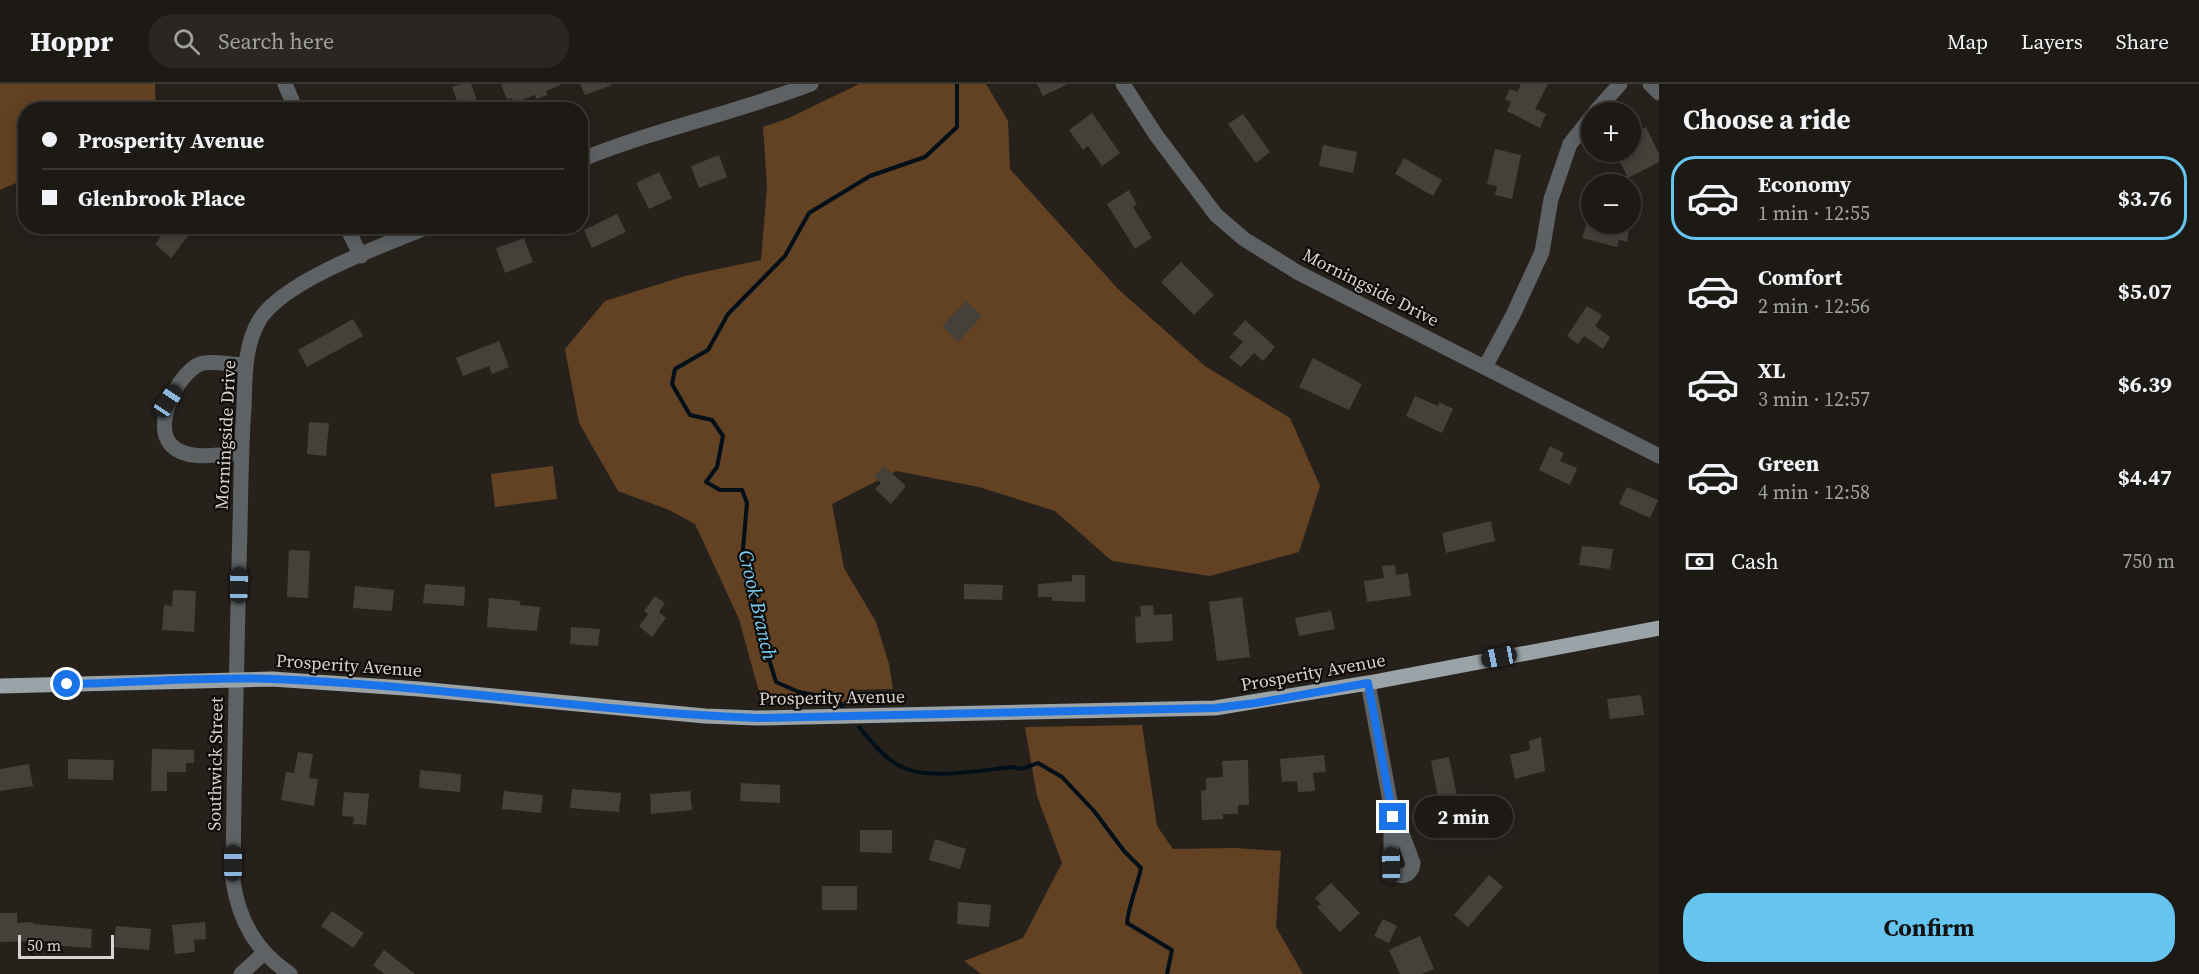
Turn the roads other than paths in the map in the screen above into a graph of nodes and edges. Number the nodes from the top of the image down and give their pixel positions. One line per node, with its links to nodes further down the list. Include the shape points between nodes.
1 (285, 84): 7 (street)
2 (811, 84): 10 (street)
3 (1123, 84): 15 (street, Morningside Drive, via 1201,197 1244,239 1297,272)
4 (1620, 84): 8 (street)
5 (1650, 84): 6 (street)
6 (1659, 93)
7 (293, 102)
8 (1603, 102)
9 (1581, 130): 15 (street, via 1570,144 1551,199 1542,252)
10 (588, 157)
11 (350, 234): 13 (street)
12 (412, 234): 13 (street, Morningside Drive)
13 (361, 256): 14 (street, Morningside Drive, via 307,281 270,306 252,335)
14 (246, 365): 16 (street, Morningside Drive); 16 (street, via 202,363 187,372 168,401 164,432 171,446 189,455)
15 (1485, 367): 17 (street, Morningside Drive)
16 (242, 453): 19 (street, Morningside Drive)
17 (1659, 456)
18 (1659, 628): 20 (main road, Prosperity Avenue)
19 (237, 679): 20 (main road, Prosperity Avenue, via 419,689 758,718 1215,708); 21 (main road, Prosperity Avenue); 23 (street, Southwick Street, via 233,881 243,920)
20 (1368, 683): 22 (street)
21 (0, 686)
22 (1393, 817)
23 (264, 953): 24 (street); 25 (street, Southwick Street)
24 (242, 974)
25 (290, 974)

